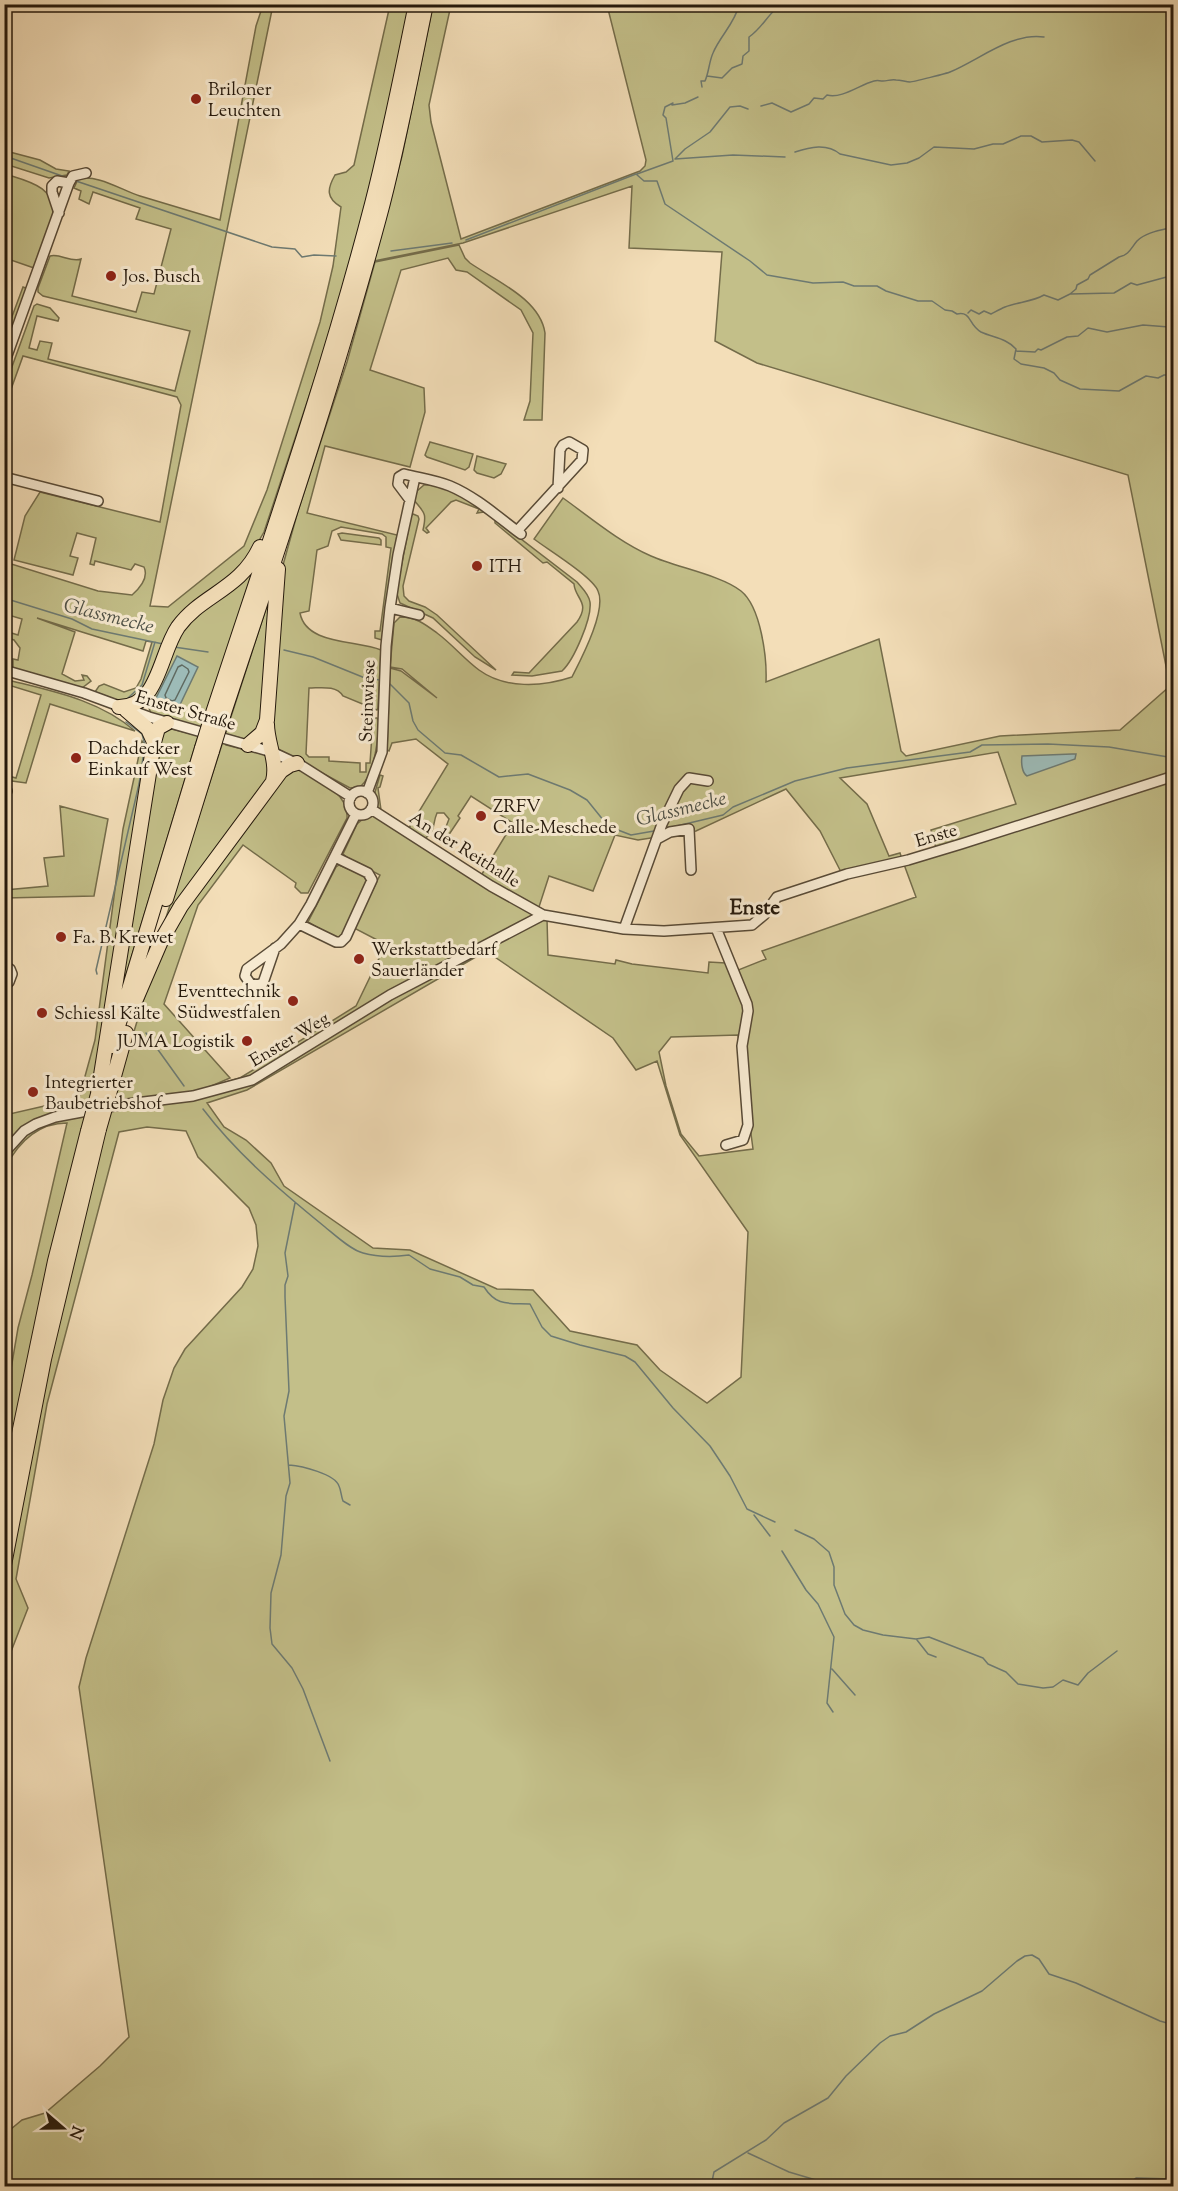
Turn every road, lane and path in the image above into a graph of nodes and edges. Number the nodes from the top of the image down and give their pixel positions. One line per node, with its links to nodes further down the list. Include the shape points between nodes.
1 (416, 4): 5 (highway)
2 (426, 4): 5 (highway, via 393,163)
3 (86, 172): 4 (street, via 73,176)
4 (69, 183): 6 (street); 6 (street, via 57,181 52,186)
5 (375, 212): 10 (highway, via 339,356)
6 (59, 213): 7 (street)
7 (4, 364)
8 (4, 477): 13 (street)
9 (415, 477): 11 (street, via 465,494 519,533); 12 (street, Steinwiese); 12 (street, Steinwiese, via 404,474 398,480)
10 (292, 487): 17 (highway, via 250,564 188,616 167,647); 20 (highway, via 275,584); 24 (highway, bridge)
11 (558, 488): 11 (street, via 582,460 583,450 569,442 560,450)
12 (410, 500): 14 (street, Steinwiese)
13 (98, 501)
14 (390, 608): 15 (street); 31 (street, Steinwiese, via 382,752)
15 (419, 615)
16 (4, 670): 18 (street, Enster Straße)
17 (148, 694): 18 (highway, via 142,701); 19 (highway)
18 (123, 708): 19 (street, Enster Straße); 22 (highway, via 148,729)
19 (149, 717): 21 (street, Enster Straße)
20 (267, 720): 23 (highway, via 262,733); 25 (highway)
21 (167, 723): 22 (highway, via 158,728); 23 (street, Enster Straße)
22 (154, 742): 47 (highway)
23 (248, 745): 25 (street, Enster Straße)
24 (207, 749): 46 (highway); 47 (highway)
25 (272, 752): 26 (street, Enster Straße); 29 (highway)
26 (297, 763): 29 (highway, via 285,768); 32 (street, Enster Straße)
27 (1173, 776): 41 (street, Enste, via 961,844 777,897 752,925)
28 (708, 781): 36 (street, via 692,777 684,782)
29 (272, 783): 46 (highway, via 181,906)
30 (4, 786): 33 (street)
31 (367, 793): 32 (street, via 357,792); 34 (street, via 373,801)
32 (351, 797): 35 (street, via 350,805)
33 (4, 798)
34 (371, 809): 35 (street); 39 (street, An der Reithalle)
35 (356, 814): 37 (street)
36 (659, 832): 38 (street, via 689,829); 42 (street)
37 (335, 857): 40 (street); 40 (street, via 368,873 372,880 346,937 336,942)
38 (691, 870)
39 (543, 915): 42 (street, Enste); 50 (street, Enster Weg, via 390,995 252,1080 193,1096 55,1117 24,1131)
40 (299, 924): 43 (street)
41 (716, 928): 42 (street, Enste); 49 (street, via 748,1011 742,1046 748,1125 743,1140)
42 (624, 929)
43 (275, 948)
44 (4, 966): 45 (street, via 12,974)
45 (4, 985)
46 (136, 999): 47 (highway)
47 (103, 1094): 48 (highway, bridge)
48 (94, 1130): 51 (highway, via 51,1282); 52 (highway)
49 (726, 1145)
50 (4, 1153)
51 (4, 1506)
52 (4, 1565)

